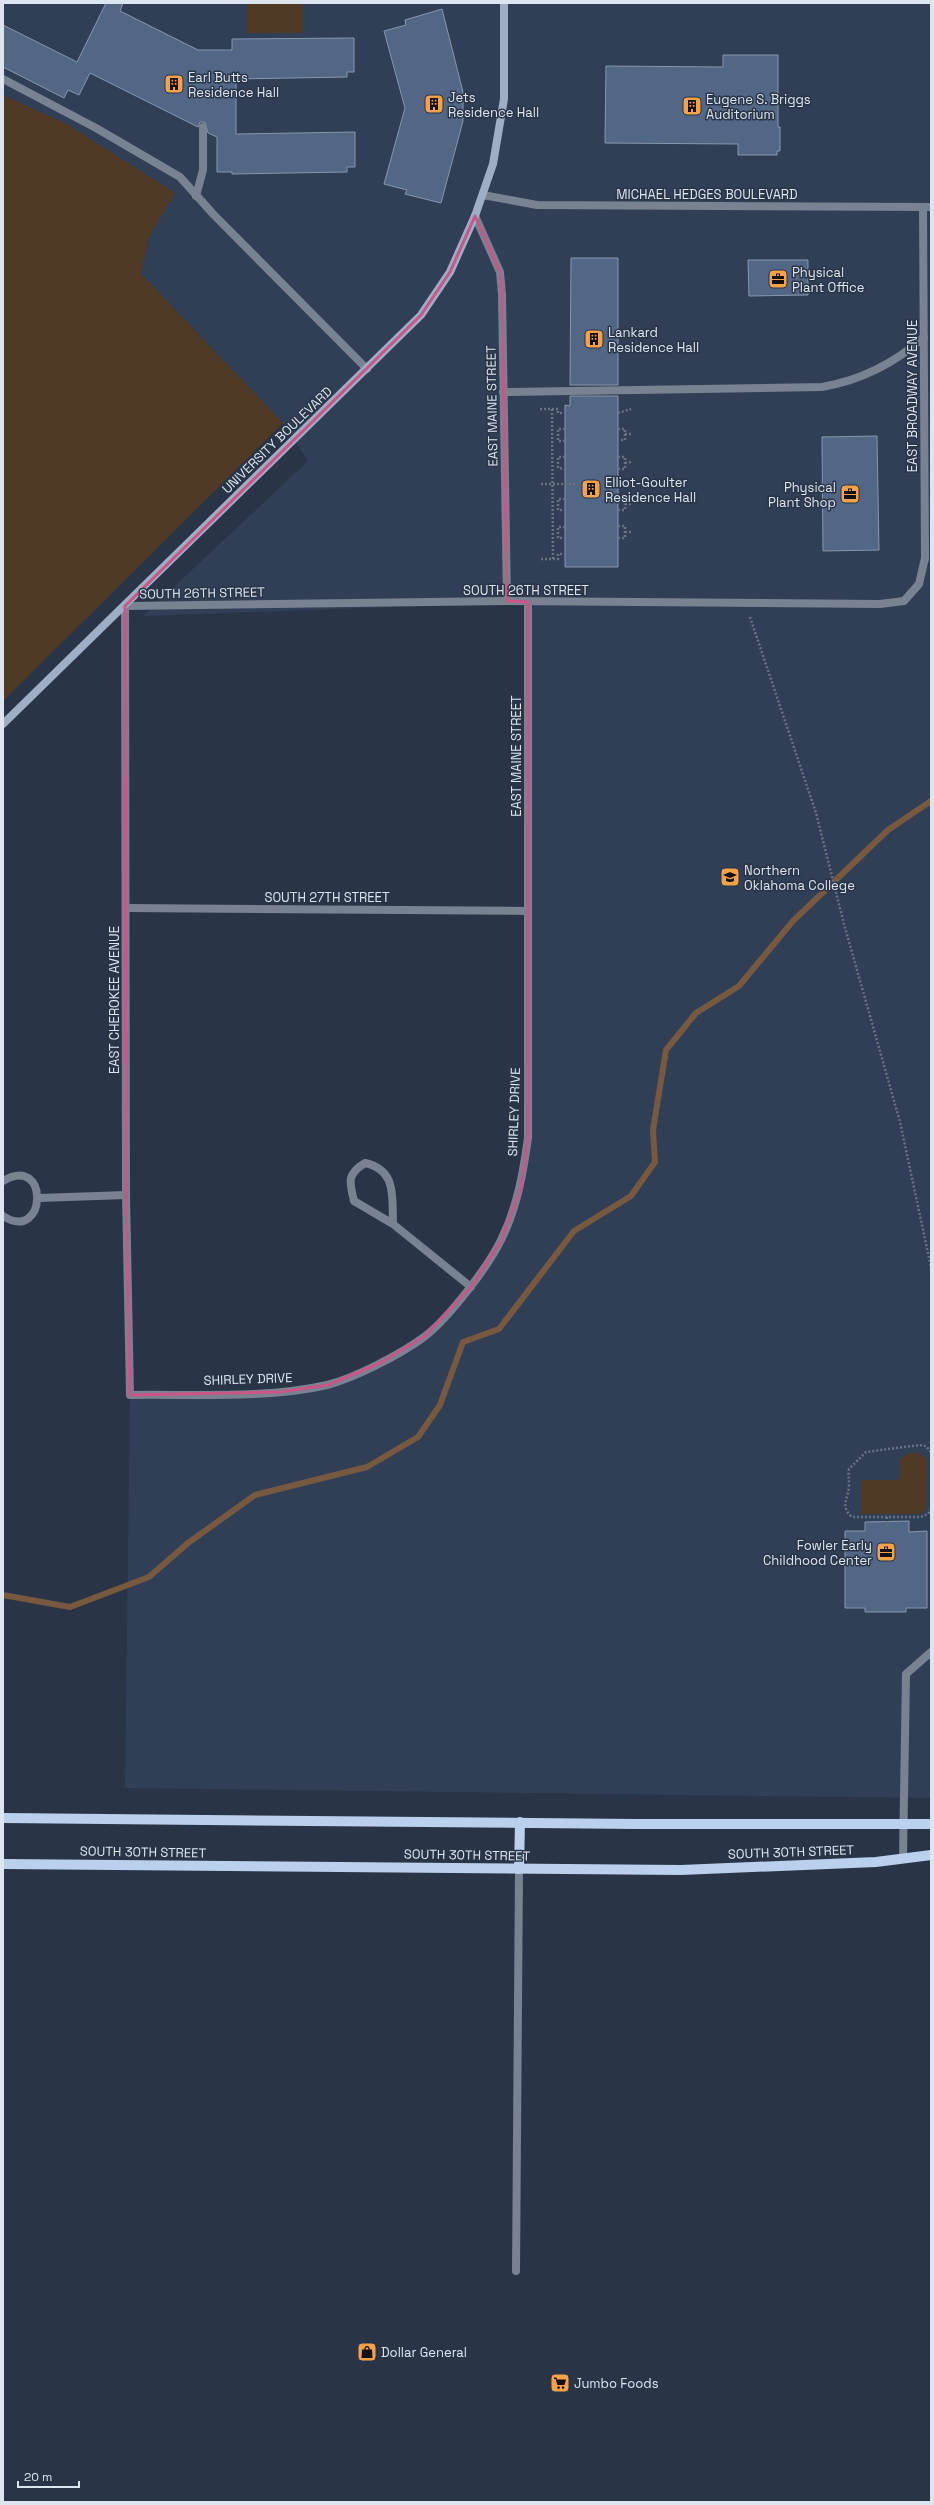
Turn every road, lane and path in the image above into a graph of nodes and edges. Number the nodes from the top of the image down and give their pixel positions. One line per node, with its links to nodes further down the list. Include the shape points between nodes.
1 (504, 3): 4 (street, UNIVERSITY BOULEVARD, via 504,99 493,164)
2 (3, 79): 5 (street, via 96,128 180,177)
3 (202, 127): 5 (street, via 203,170)
4 (483, 195): 6 (street, MICHAEL HEDGES BOULEVARD, via 537,205); 7 (street, UNIVERSITY BOULEVARD)
5 (196, 196): 9 (street)
6 (927, 207): 8 (street, EAST BROADWAY AVENUE)
7 (476, 216): 9 (street, UNIVERSITY BOULEVARD, via 450,272 421,315); 10 (street, EAST MAINE STREET, via 500,272)
8 (924, 337): 10 (street, via 908,352 876,371 848,382 822,387); 56 (street, EAST BROADWAY AVENUE, via 925,558)
9 (367, 369): 60 (street, UNIVERSITY BOULEVARD)
10 (503, 392): 57 (street, EAST MAINE STREET)
11 (540, 409): 12 (path)
12 (552, 409): 14 (path, via 558,409 558,413); 20 (path)
13 (630, 409): 15 (path)
14 (565, 413)
15 (618, 413)
16 (565, 429): 21 (path, via 558,429)
17 (618, 429): 18 (path, via 625,429)
18 (625, 434): 19 (path); 22 (path, via 625,440)
19 (630, 434)
20 (552, 435): 21 (path); 27 (path)
21 (558, 436): 23 (path, via 558,441)
22 (618, 440)
23 (565, 441)
24 (565, 457): 28 (path, via 558,457)
25 (618, 457): 29 (path, via 625,457)
26 (630, 462): 29 (path)
27 (552, 463): 28 (path); 33 (path)
28 (558, 463): 30 (path, via 558,468)
29 (625, 463): 31 (path, via 625,469)
30 (565, 469)
31 (618, 469)
32 (541, 484): 33 (path)
33 (552, 484): 34 (path); 39 (path)
34 (575, 484)
35 (607, 484): 36 (path)
36 (631, 484)
37 (618, 498): 41 (path, via 625,498)
38 (565, 499): 40 (path, via 558,499)
39 (553, 504): 40 (path); 47 (path)
40 (558, 504): 43 (path, via 558,510)
41 (625, 504): 42 (path); 44 (path, via 625,510)
42 (631, 504)
43 (565, 510)
44 (618, 510)
45 (618, 526): 49 (path, via 625,526)
46 (565, 527): 48 (path, via 558,527)
47 (553, 532): 48 (path); 55 (path)
48 (558, 532): 51 (path, via 558,538)
49 (625, 532): 50 (path); 52 (path, via 625,538)
50 (631, 532)
51 (565, 538)
52 (618, 538)
53 (565, 554): 55 (path, via 558,554 558,559)
54 (541, 559): 55 (path)
55 (553, 559)
56 (919, 584): 59 (street, SOUTH 26TH STREET, via 904,601 880,604)
57 (507, 601): 58 (street, SOUTH 26TH STREET); 60 (street, SOUTH 26TH STREET)
58 (528, 602): 59 (street, SOUTH 26TH STREET); 63 (street, EAST MAINE STREET)
59 (745, 603): 69 (path, via 802,765 828,856 844,924 900,1122)
60 (125, 606): 61 (street, UNIVERSITY BOULEVARD); 62 (street, EAST CHEROKEE AVENUE)
61 (3, 724)
62 (126, 908): 63 (street, SOUTH 27TH STREET); 65 (street, EAST CHEROKEE AVENUE)
63 (528, 911): 70 (street, SHIRLEY DRIVE, via 528,1138 521,1187 501,1241)
64 (3, 1181): 66 (street, via 10,1177 28,1179 34,1184)
65 (126, 1195): 66 (street); 71 (street, EAST CHEROKEE AVENUE)
66 (39, 1198): 67 (street, via 34,1213 27,1218 20,1220)
67 (3, 1216)
68 (393, 1224): 68 (street, via 393,1199 388,1176 379,1166 365,1163 354,1170 349,1183 354,1200); 70 (street)
69 (931, 1267)
70 (471, 1287): 71 (street, SHIRLEY DRIVE, via 424,1336 382,1362 328,1385 280,1392)
71 (130, 1395)
72 (931, 1452): 74 (path, via 926,1446 919,1445 871,1451 861,1455 849,1469 849,1487 844,1500 849,1514 852,1517)
73 (931, 1510): 74 (path, via 924,1516)
74 (887, 1517): 75 (path)
75 (887, 1526)
76 (931, 1652): 79 (street, via 906,1674)
77 (3, 1818): 78 (main road, SOUTH 30TH STREET)
78 (520, 1822): 79 (main road, SOUTH 30TH STREET); 84 (main road)
79 (904, 1822): 80 (main road, SOUTH 30TH STREET); 82 (street)
80 (931, 1824)
81 (931, 1855): 82 (main road, SOUTH 30TH STREET)
82 (904, 1858): 84 (main road, SOUTH 30TH STREET, via 876,1862 682,1870)
83 (3, 1864): 84 (main road, SOUTH 30TH STREET)
84 (519, 1869): 85 (street)
85 (516, 2271)

